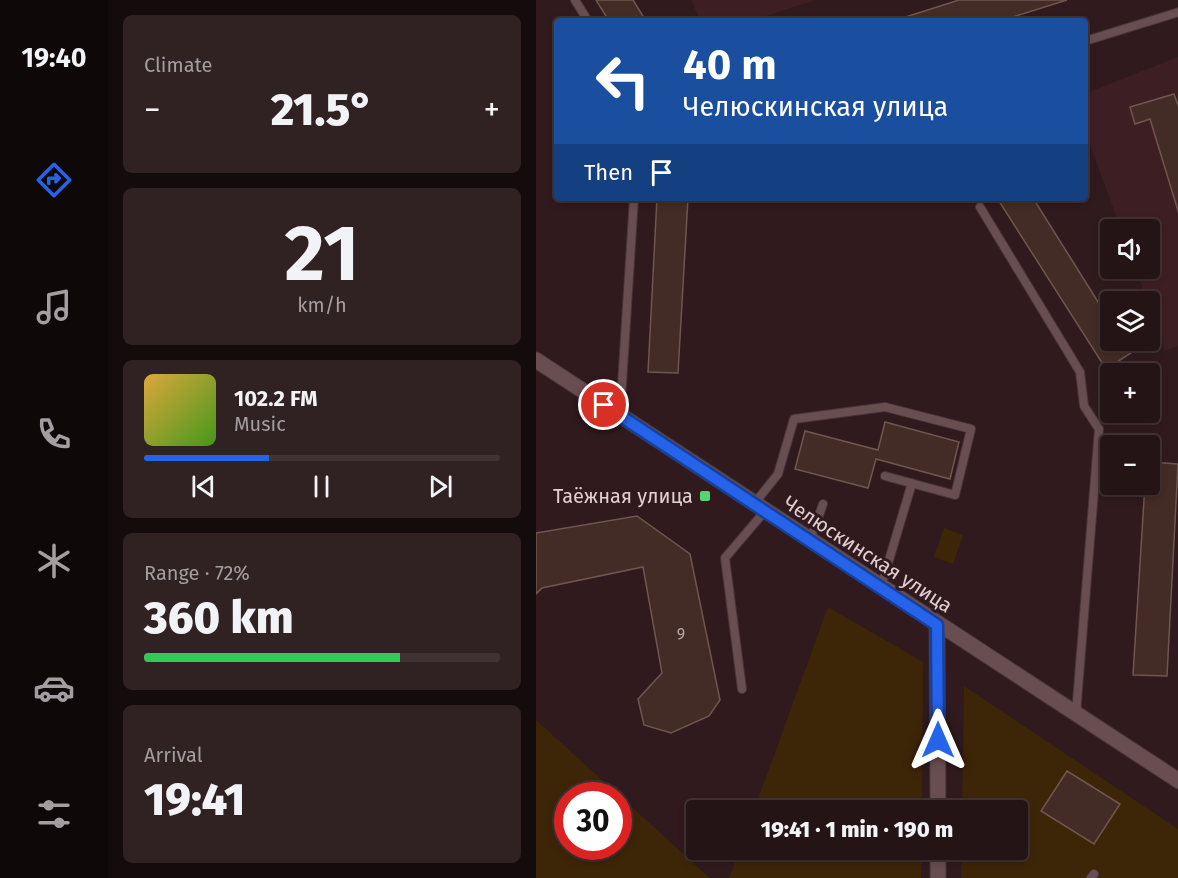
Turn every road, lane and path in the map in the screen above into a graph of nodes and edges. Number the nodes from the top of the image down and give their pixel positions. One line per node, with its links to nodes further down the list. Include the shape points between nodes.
1 (575, 0): 3 (lane)
2 (1178, 12): 4 (lane)
3 (586, 18)
4 (1088, 40)
5 (634, 201): 8 (lane)
6 (980, 207): 17 (lane, via 1079,372 1084,406 1099,429)
7 (536, 360): 8 (street, Челюскинская улица)
8 (620, 415): 12 (street, Челюскинская улица)
9 (885, 476): 10 (lane)
10 (912, 483): 12 (lane, via 955,495 971,429 885,407 794,419 778,474); 14 (lane)
11 (823, 504): 13 (lane)
12 (760, 508): 13 (street, Челюскинская улица); 16 (lane, via 725,558)
13 (810, 541): 14 (street, Челюскинская улица)
14 (881, 587): 15 (street, Челюскинская улица)
15 (937, 625): 17 (street, Челюскинская улица); 19 (street)
16 (742, 689)
17 (1076, 714): 18 (street, Челюскинская улица)
18 (1178, 781)
19 (938, 800)
20 (938, 860): 21 (street)
21 (938, 878)

